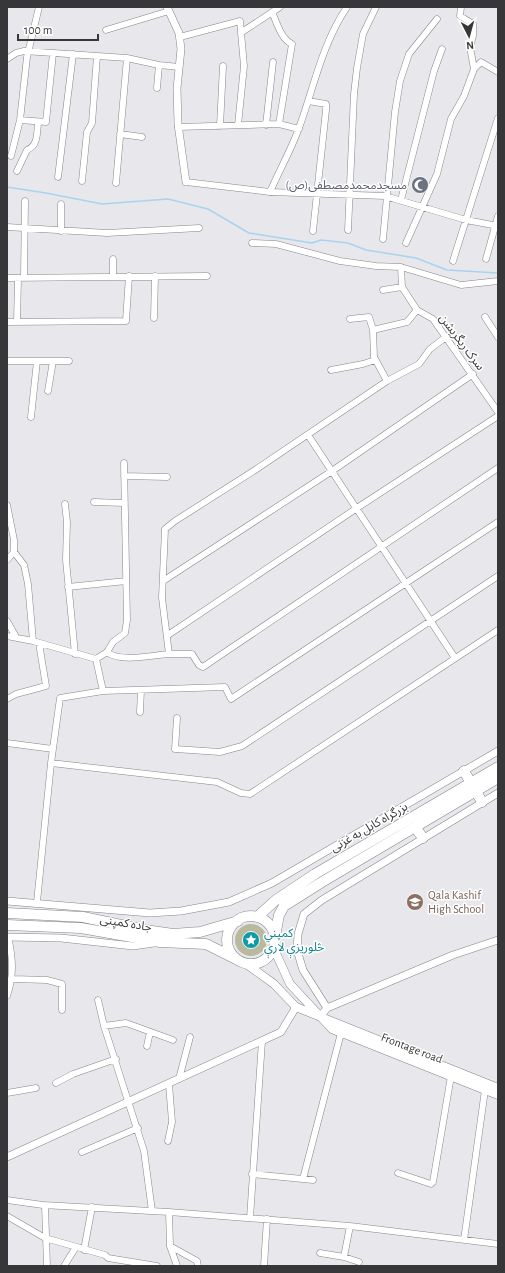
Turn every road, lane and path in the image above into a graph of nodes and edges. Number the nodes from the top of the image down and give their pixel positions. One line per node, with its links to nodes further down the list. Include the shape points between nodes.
1 (39, 7): 13 (street)
2 (280, 7): 7 (street)
3 (347, 7): 26 (street, via 333,30 316,72)
4 (376, 7): 46 (street, via 363,34 357,68)
5 (461, 7): 23 (street, via 460,16 473,24 470,47)
6 (168, 9): 9 (street); 11 (street)
7 (272, 12): 10 (street); 30 (street, via 281,32 292,44)
8 (438, 19): 47 (street, via 409,54 400,81)
9 (106, 30)
10 (242, 32): 11 (street, via 240,21); 31 (street, via 244,66)
11 (180, 37): 22 (street)
12 (442, 49): 48 (street)
13 (29, 51): 14 (street); 18 (street, via 16,53); 28 (street, via 26,57)
14 (53, 53): 15 (street); 29 (street, via 46,122)
15 (73, 54): 16 (street); 40 (street)
16 (97, 56): 17 (street); 41 (street, via 92,123 87,132)
17 (127, 58): 20 (street); 36 (street)
18 (7, 59)
19 (273, 62): 32 (street)
20 (159, 65): 22 (street); 25 (street)
21 (224, 66): 33 (street)
22 (179, 67): 34 (street)
23 (474, 69): 24 (street, via 481,62); 51 (street, via 464,96 451,119 436,174)
24 (498, 72)
25 (157, 88)
26 (308, 101): 35 (street); 45 (street, via 326,104)
27 (498, 118): 53 (street)
28 (20, 120): 29 (street); 38 (street)
29 (38, 123): 39 (street, via 35,144 27,150)
30 (279, 124): 32 (street); 35 (street)
31 (238, 125): 32 (street); 33 (street)
32 (266, 125)
33 (220, 126): 34 (street)
34 (178, 127): 42 (street)
35 (299, 129): 44 (street)
36 (120, 134): 37 (street); 43 (street)
37 (142, 137)
38 (11, 156)
39 (17, 171)
40 (58, 177)
41 (82, 181)
42 (186, 182): 44 (street)
43 (116, 183)
44 (270, 192): 45 (street)
45 (318, 193): 46 (street); 60 (street)
46 (350, 196): 47 (street); 58 (street)
47 (388, 196): 48 (street); 61 (street)
48 (401, 200): 51 (street)
49 (25, 201): 56 (street)
50 (61, 204): 59 (street)
51 (421, 207): 53 (street); 63 (street)
52 (498, 216): 54 (street)
53 (466, 220): 54 (street); 66 (street)
54 (496, 225): 65 (street)
55 (7, 227): 56 (street)
56 (24, 228): 59 (street); 73 (street)
57 (199, 228): 59 (street, via 107,233)
58 (348, 230)
59 (61, 231)
60 (313, 231)
61 (383, 239)
62 (252, 243): 67 (street, via 276,244 340,261)
63 (406, 243)
64 (113, 259): 68 (street)
65 (486, 259)
66 (453, 261)
67 (401, 267): 74 (street, via 461,285); 75 (street)
68 (113, 276): 69 (street); 73 (street)
69 (129, 276): 70 (street); 82 (street, via 126,320)
70 (155, 276): 71 (street); 79 (street)
71 (207, 276)
72 (7, 278): 73 (street)
73 (21, 278): 82 (street)
74 (498, 281)
75 (402, 287): 76 (street); 77 (street, سرک ریگریشن)
76 (383, 290)
77 (417, 310): 83 (street, via 407,322); 84 (street, سرک ریگریشن, via 433,319)
78 (485, 317): 85 (street)
79 (154, 318)
80 (350, 319): 83 (street, via 369,317)
81 (7, 322): 82 (street)
82 (17, 322)
83 (373, 330): 86 (street)
84 (446, 337): 92 (street, سرک ریگریشن); 93 (street, via 430,349 419,364)
85 (498, 337)
86 (375, 360): 91 (street); 93 (street)
87 (7, 361): 88 (street)
88 (37, 361): 89 (street); 97 (street)
89 (53, 361): 90 (street); 94 (street)
90 (69, 361)
91 (330, 370)
92 (473, 374): 95 (street, سرک ریگریشن); 101 (street)
93 (387, 381): 98 (street)
94 (48, 391)
95 (498, 412)
96 (498, 416): 108 (street)
97 (31, 417)
98 (308, 435): 101 (street); 116 (street, via 165,529)
99 (124, 462): 102 (street)
100 (498, 468): 111 (street)
101 (332, 471): 108 (street); 116 (street)
102 (124, 476): 103 (street); 105 (street)
103 (167, 477)
104 (94, 502): 105 (street)
105 (124, 503): 115 (street)
106 (7, 504): 112 (street)
107 (65, 504): 118 (street)
108 (356, 508): 111 (street); 122 (street)
109 (498, 522): 117 (street)
110 (7, 544): 112 (street)
111 (382, 546): 117 (street); 129 (street, via 203,667 192,654)
112 (14, 549): 113 (street); 125 (street, via 24,565 28,584)
113 (7, 560)
114 (498, 576): 120 (street)
115 (126, 581): 118 (street); 127 (street, via 125,633 113,642)
116 (163, 581): 122 (street, via 162,598)
117 (406, 583): 120 (street); 132 (street, via 231,699 225,687)
118 (68, 587): 128 (street)
119 (7, 621): 124 (street)
120 (430, 621): 130 (street); 136 (street, via 242,746 220,752 175,750)
121 (498, 630): 130 (street)
122 (168, 634): 129 (street)
123 (7, 636): 124 (street)
124 (16, 637): 125 (street)
125 (33, 641): 126 (street)
126 (39, 643): 128 (street); 134 (street, via 46,686)
127 (107, 652): 129 (street, via 111,656 121,658); 131 (street)
128 (75, 654): 131 (street)
129 (169, 654)
130 (455, 658): 140 (street, via 250,794 241,793 217,782)
131 (96, 659): 133 (street)
132 (141, 690): 133 (street); 135 (street)
133 (103, 691): 138 (street, via 60,698)
134 (7, 699)
135 (140, 712)
136 (177, 718)
137 (7, 743): 138 (street)
138 (53, 749): 140 (street)
139 (498, 751): 142 (street)
140 (50, 763): 150 (street)
141 (498, 767): 144 (highway, بزرگراه کابل به غزنی)
142 (464, 771): 144 (highway); 150 (street, via 272,883 229,902 181,911 150,913)
143 (498, 778): 144 (highway, بزرگراه کابل به غزنی)
144 (473, 787): 146 (highway); 147 (highway, بزرگراه کابل به غزنی); 152 (highway, بزرگراه کابل به غزنی, via 315,874 276,900)
145 (498, 793): 146 (street)
146 (482, 802): 148 (street)
147 (415, 827): 148 (highway); 155 (highway, بزرگراه کابل به غزنی, via 284,906 279,915)
148 (423, 838): 165 (street, via 322,900 304,914 298,934 297,950 303,970)
149 (7, 901): 150 (street)
150 (37, 902)
151 (7, 913): 153 (highway, جاده کمپنی, via 83,917 173,934 200,932)
152 (257, 917): 153 (highway); 155 (highway, via 269,924)
153 (238, 921): 160 (highway, via 230,929 228,940 230,951)
154 (7, 925): 158 (highway, جاده کمپنی, via 81,928)
155 (275, 936): 159 (highway)
156 (8, 937): 158 (street, via 61,938 133,946); 161 (street)
157 (498, 940): 165 (street, via 452,955)
158 (160, 942): 160 (highway, جاده کمپنی, via 206,944)
159 (274, 949): 160 (highway, via 264,960 255,964); 167 (main road, via 290,984)
160 (241, 961): 164 (main road, via 274,984)
161 (12, 979): 162 (street); 166 (street, via 47,980 62,984)
162 (7, 996)
163 (98, 1000): 168 (street)
164 (296, 1007): 167 (main road); 173 (street, via 281,1032)
165 (327, 1008): 167 (street)
166 (62, 1010)
167 (320, 1018): 170 (main road, Frontage road); 181 (main road)
168 (104, 1026): 169 (street, via 126,1023); 175 (street)
169 (150, 1032): 172 (street); 174 (street)
170 (341, 1032): 176 (main road, Frontage road); 192 (street)
171 (190, 1037): 177 (street)
172 (173, 1040)
173 (262, 1041): 177 (street); 191 (street)
174 (147, 1046)
175 (116, 1059): 178 (street, via 73,1074); 185 (street)
176 (451, 1076): 182 (main road, Frontage road); 190 (street, via 433,1182 431,1184)
177 (179, 1079): 179 (street)
178 (56, 1083)
179 (169, 1084): 185 (street); 187 (street, via 172,1122)
180 (36, 1088): 183 (street)
181 (498, 1088)
182 (485, 1090): 184 (main road, Frontage road); 204 (street)
183 (7, 1093)
184 (498, 1094)
185 (129, 1102): 186 (street); 189 (street)
186 (138, 1128): 188 (street); 197 (street, via 144,1151)
187 (168, 1141)
188 (82, 1152)
189 (7, 1157)
190 (398, 1173)
191 (252, 1174): 192 (street); 200 (street)
192 (303, 1179): 193 (street)
193 (314, 1180)
194 (7, 1200): 195 (street)
195 (45, 1205): 196 (street); 203 (street)
196 (92, 1207): 197 (street); 208 (street)
197 (152, 1211): 198 (street)
198 (169, 1212): 200 (street); 206 (street)
199 (7, 1216): 203 (street)
200 (250, 1218): 201 (street)
201 (266, 1220): 202 (street); 217 (street)
202 (350, 1226): 204 (street); 210 (street)
203 (45, 1238): 207 (street); 212 (street)
204 (464, 1240): 205 (street)
205 (498, 1244)
206 (170, 1246): 215 (street); 216 (street, via 197,1261)
207 (76, 1247): 208 (street); 213 (street)
208 (84, 1250): 214 (street, via 108,1258)
209 (320, 1253): 210 (street)
210 (344, 1257): 211 (street)
211 (359, 1262)
212 (47, 1266)
213 (64, 1266)
214 (157, 1266)
215 (178, 1266)
216 (198, 1266)
217 (264, 1266)

